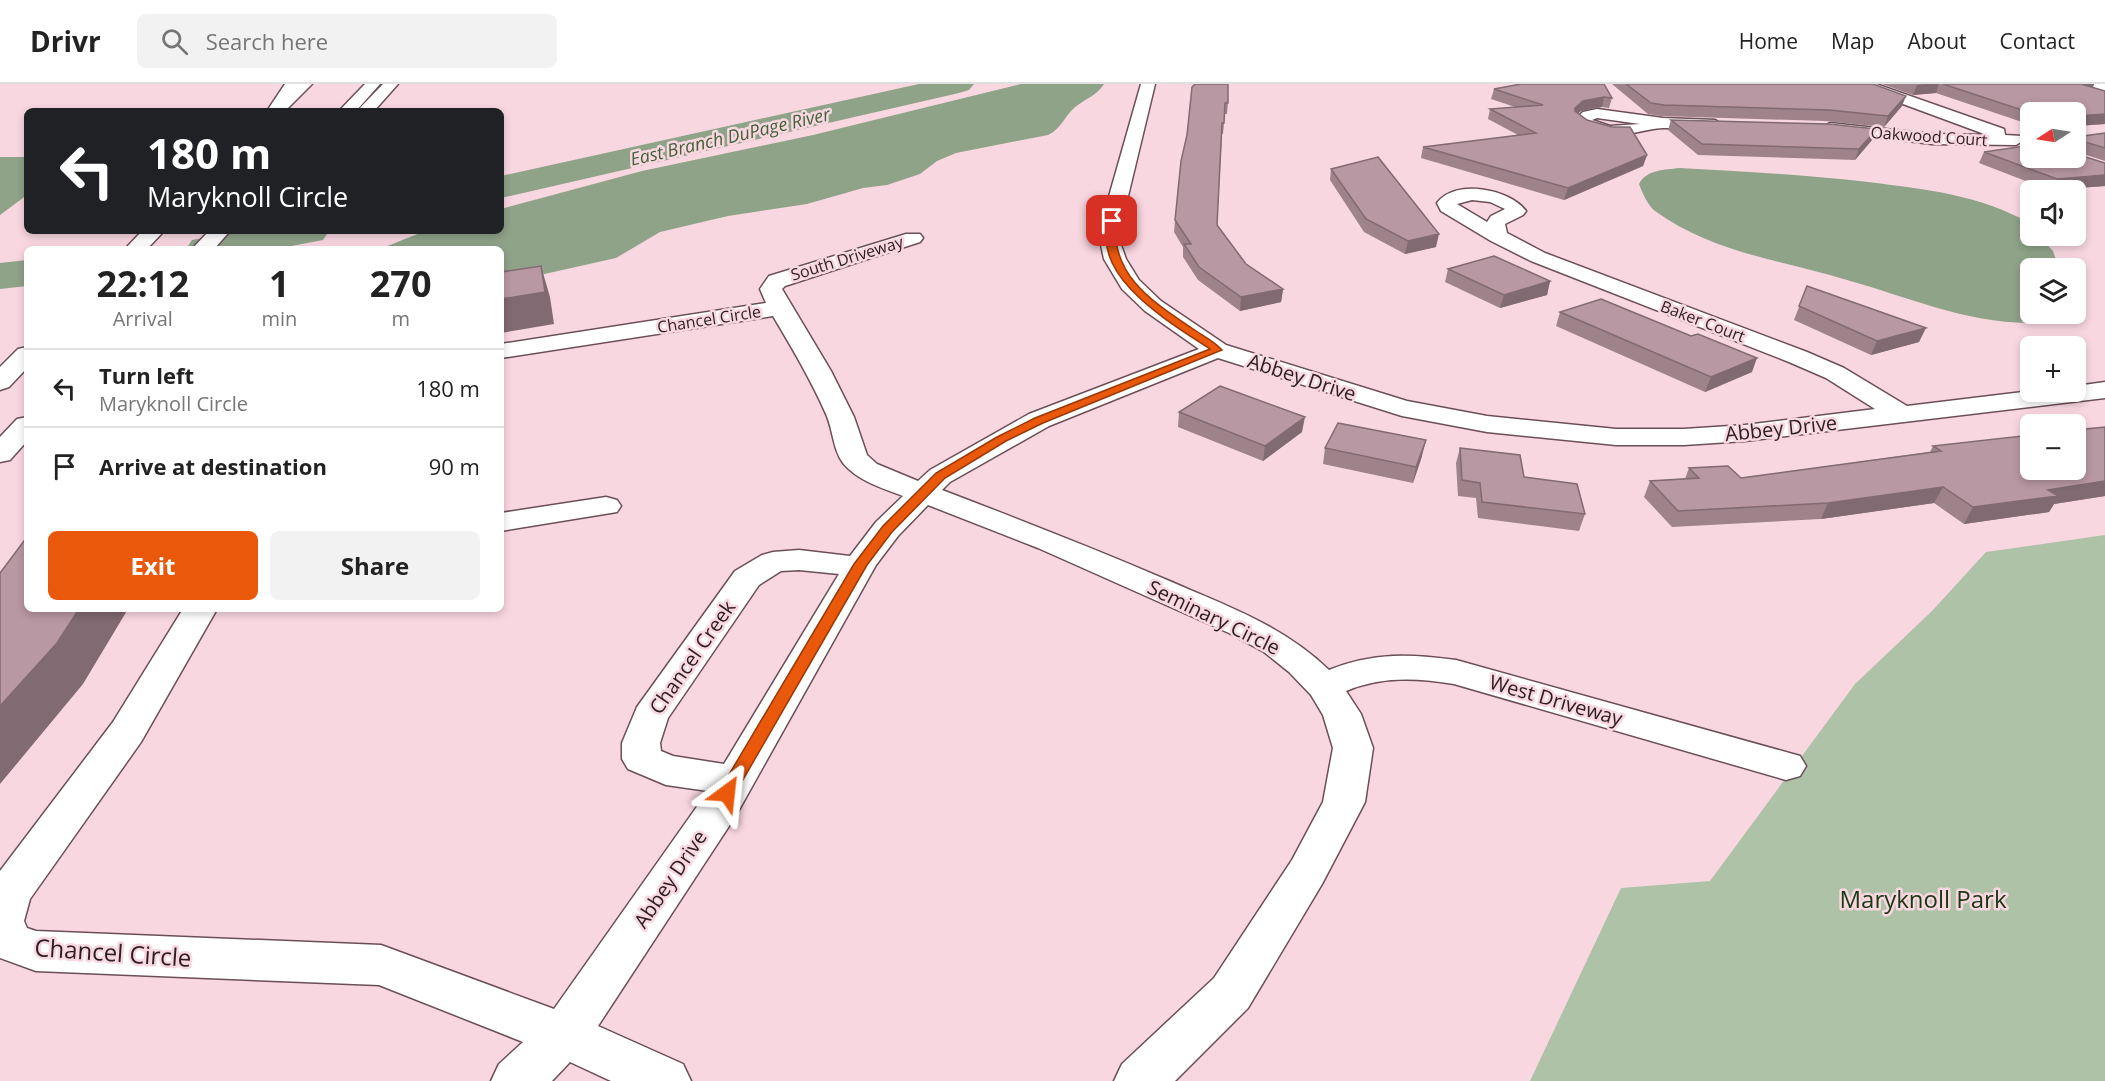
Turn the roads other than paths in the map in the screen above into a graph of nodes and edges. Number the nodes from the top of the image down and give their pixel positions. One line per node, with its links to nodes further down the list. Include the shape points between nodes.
1 (292, 84): 9 (main road)
2 (305, 84): 10 (main road)
3 (373, 84): 11 (main road)
4 (391, 84): 12 (main road)
5 (1149, 84): 23 (main road, via 1112,221 1114,259 1130,284 1153,306)
6 (1862, 84): 16 (main road)
7 (2090, 84): 8 (main road)
8 (2105, 88)
9 (278, 108)
10 (279, 108)
11 (350, 108)
12 (368, 108)
13 (1661, 123): 14 (main road)
14 (1729, 125)
15 (1816, 128): 17 (main road, Oakwood Court, via 1932,139)
16 (2020, 141)
17 (2020, 142)
18 (151, 234): 21 (main road)
19 (1498, 237): 28 (main road, Baker Court, via 1538,257 1835,373)
20 (913, 238): 22 (main road, South Driveway, via 777,281 771,289)
21 (138, 246)
22 (780, 308): 24 (main road, Chancel Circle); 31 (main road, Chancel Circle, via 841,417 854,458 867,470)
23 (1217, 350): 28 (main road, Abbey Drive, via 1402,408 1554,433 1684,437); 31 (main road, Abbey Drive, via 1039,420 940,476)
24 (504, 351)
25 (24, 357): 26 (main road)
26 (0, 382)
27 (2105, 390): 28 (main road, Abbey Drive)
28 (1903, 415)
29 (24, 428): 30 (main road)
30 (0, 454)
31 (923, 493): 34 (main road, Abbey Drive, via 887,529); 36 (main road, Seminary Circle, via 1049,541 1241,625 1281,648)
32 (606, 506): 33 (main road)
33 (504, 522)
34 (859, 567): 38 (main road, Abbey Drive); 38 (main road, Chancel Creek, via 799,560 773,562 747,578 650,716 641,743 642,759 666,770)
35 (198, 612): 39 (main road, Chancel Circle, via 127,732 9,892 1,921 9,941 36,951 381,965)
36 (1324, 686): 37 (main road, West Driveway, via 1361,671 1414,666 1456,672); 42 (main road, Seminary Circle, via 1342,714 1353,748 1344,802 1307,872 1231,993)
37 (1786, 766)
38 (735, 780): 39 (main road, Abbey Drive)
39 (564, 1035): 40 (main road, Abbey Drive); 41 (main road)
40 (517, 1081)
41 (665, 1081)
42 (1140, 1081)

